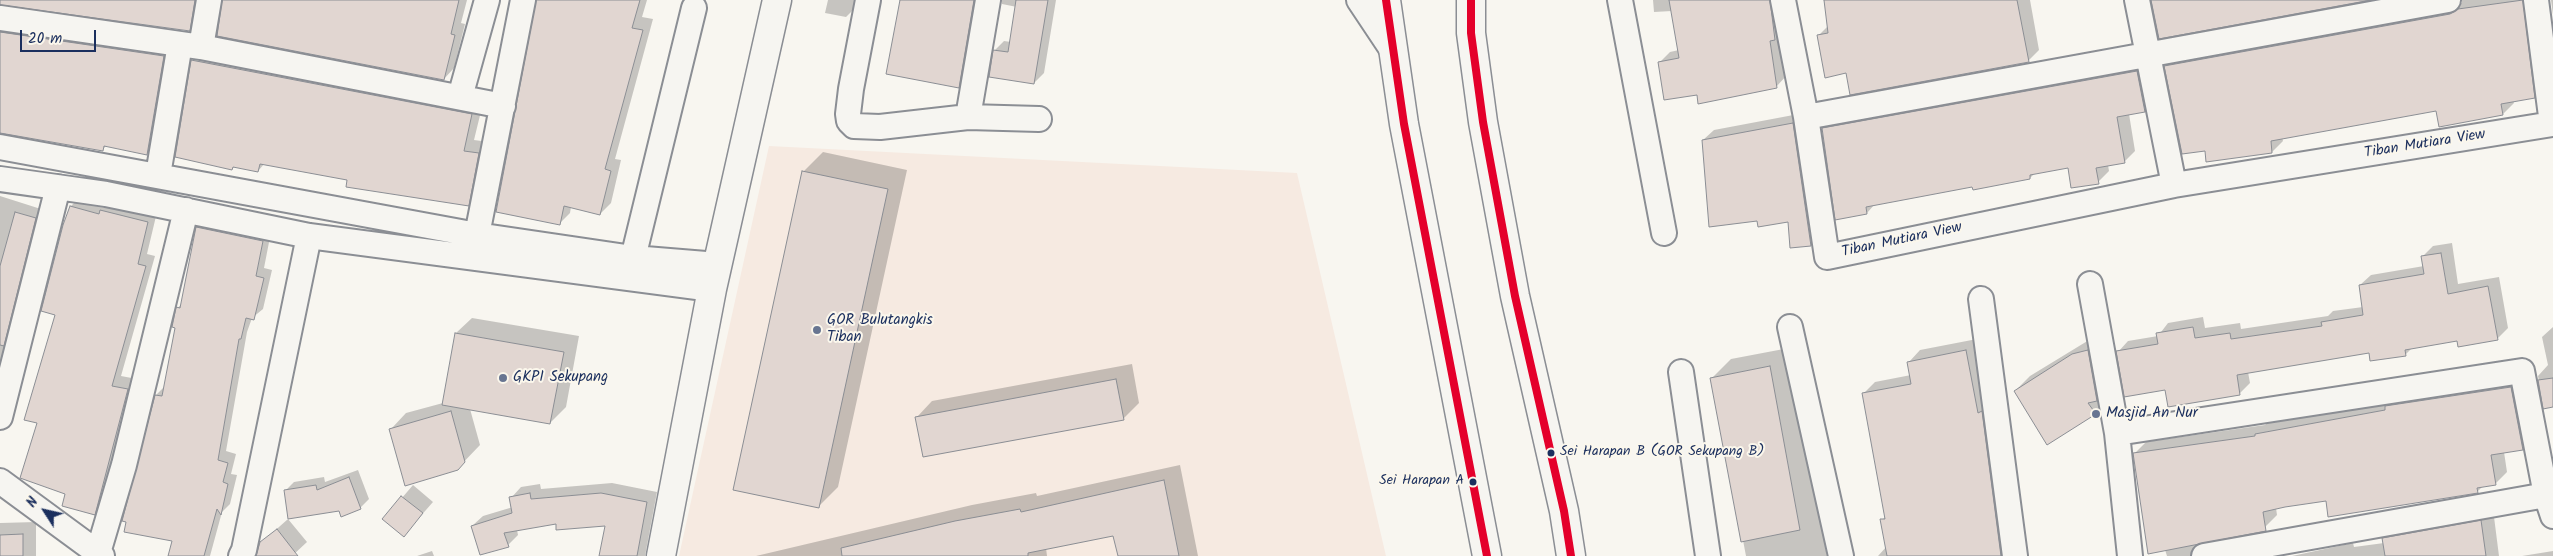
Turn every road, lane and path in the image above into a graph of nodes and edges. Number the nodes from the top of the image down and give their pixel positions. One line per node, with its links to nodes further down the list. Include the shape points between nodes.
1 (209, 0): 17 (street)
2 (487, 0): 20 (street)
3 (524, 0): 21 (street)
4 (777, 0): 35 (main road)
5 (868, 0): 23 (street, via 851,89 849,121 854,126 864,127)
6 (988, 0): 23 (street)
7 (1359, 0): 18 (street)
8 (1386, 0): 18 (main road)
9 (1471, 0): 48 (main road, via 1473,51 1483,122 1515,296)
10 (1620, 0): 31 (street)
11 (1783, 0): 22 (street, Tiban Mutiara View)
12 (2138, 0): 19 (street)
13 (2448, 0): 19 (street)
14 (2536, 0): 28 (street, Tiban Mutiara View, via 2552,124)
15 (694, 8): 34 (street)
16 (0, 18): 17 (street)
17 (190, 45): 20 (street); 26 (street)
18 (1393, 51): 47 (main road, via 1404,124)
19 (2148, 53): 22 (street); 28 (street)
20 (460, 96): 21 (street)
21 (503, 106): 32 (street)
22 (1806, 116): 28 (street, Tiban Mutiara View, via 1827,257)
23 (968, 118): 24 (street)
24 (1040, 119)
25 (0, 147): 26 (street)
26 (158, 175): 32 (street)
27 (0, 179): 29 (street)
28 (2174, 185)
29 (58, 187): 30 (street); 40 (street)
30 (186, 210): 33 (street); 44 (street)
31 (1664, 233)
32 (477, 235): 34 (street)
33 (308, 236): 35 (street); 45 (street)
34 (633, 258): 35 (street)
35 (715, 277): 46 (main road)
36 (2090, 284): 41 (street)
37 (1981, 300): 51 (street)
38 (1790, 327): 50 (street)
39 (1681, 372): 49 (street)
40 (0, 418)
41 (2117, 433): 43 (street, via 2522,371); 52 (street)
42 (0, 481): 44 (street)
43 (2550, 506): 53 (street)
44 (100, 555)
45 (241, 556)
46 (661, 556)
47 (1487, 556)
48 (1572, 556)
49 (1708, 556)
50 (1841, 556)
51 (2015, 556)
52 (2130, 556)
53 (2204, 556)

